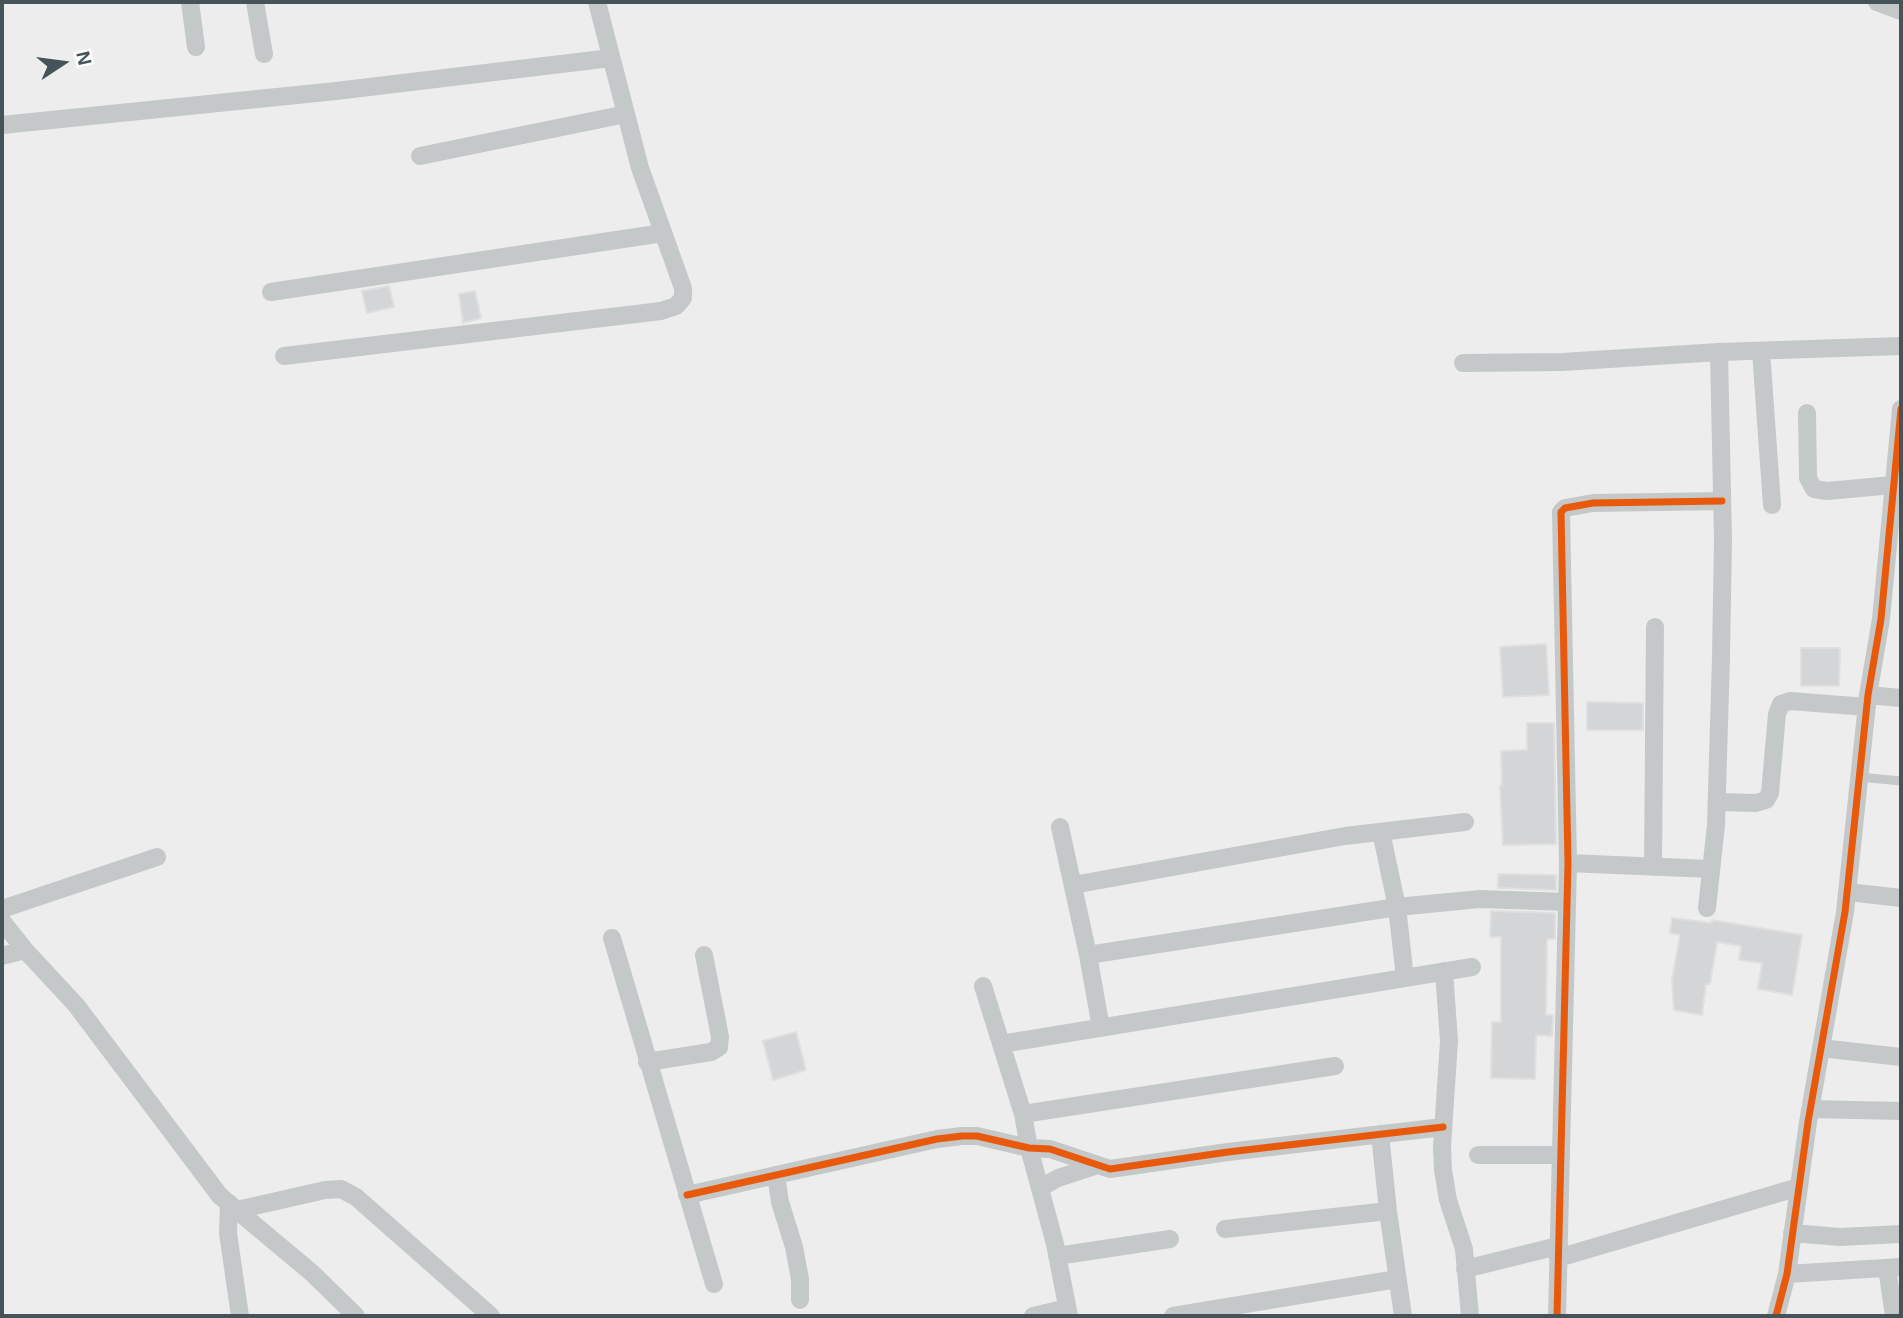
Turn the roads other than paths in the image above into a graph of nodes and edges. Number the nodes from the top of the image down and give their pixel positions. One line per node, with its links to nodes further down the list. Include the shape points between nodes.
1 (190, 2): 6 (street)
2 (255, 2): 7 (street)
3 (597, 2): 8 (street)
4 (1877, 2): 5 (street)
5 (1901, 11)
6 (196, 47)
7 (264, 54)
8 (611, 58): 9 (street); 10 (street)
9 (626, 114): 11 (street); 12 (street)
10 (2, 125)
11 (419, 156)
12 (663, 233): 13 (street); 17 (street, via 679,270 683,298 661,311)
13 (271, 292)
14 (1901, 346): 15 (street)
15 (1760, 351): 16 (street); 23 (street)
16 (1719, 352): 18 (street); 22 (street)
17 (284, 356)
18 (1463, 363)
19 (1901, 409): 21 (street)
20 (1807, 413): 21 (street, via 1808,478 1814,489)
21 (1893, 485): 24 (street)
22 (1722, 501): 30 (street); 35 (street, via 1593,503 1561,512)
23 (1772, 505)
24 (1896, 507): 27 (street)
25 (1655, 627): 36 (street)
26 (1901, 698): 27 (street)
27 (1867, 701): 28 (street); 30 (street, via 1781,704 1766,800)
28 (1859, 776): 29 (lane); 39 (street)
29 (1901, 781)
30 (1717, 802): 37 (street)
31 (1465, 822): 33 (street)
32 (1060, 827): 38 (street)
33 (1381, 832): 38 (street); 42 (street)
34 (157, 856): 44 (street)
35 (1568, 863): 36 (street); 41 (street)
36 (1653, 867): 37 (street)
37 (1711, 869): 43 (street)
38 (1073, 885): 49 (street)
39 (1847, 892): 40 (street); 57 (street)
40 (1901, 898)
41 (1567, 902): 42 (street, via 1480,899); 68 (street)
42 (1397, 907): 49 (street); 53 (street)
43 (1707, 908)
44 (2, 909)
45 (2, 921): 47 (street)
46 (612, 938): 59 (street)
47 (25, 950): 50 (street); 74 (street, via 76,1005 220,1196)
48 (704, 955): 59 (street, via 719,1047)
49 (1088, 955): 55 (street)
50 (2, 956)
51 (1472, 967): 52 (street)
52 (1444, 971): 53 (street); 64 (street, via 1449,1041)
53 (1405, 978): 55 (street)
54 (983, 986): 56 (street)
55 (1101, 1028): 56 (street)
56 (1001, 1044): 63 (street)
57 (1821, 1048): 58 (street); 61 (street)
58 (1901, 1057)
59 (647, 1062): 73 (street)
60 (1335, 1066): 63 (street)
61 (1810, 1110): 62 (street); 71 (street)
62 (1901, 1111)
63 (1023, 1114): 66 (street)
64 (1443, 1127): 65 (street); 83 (street, via 1448,1200 1464,1249)
65 (1380, 1134): 69 (street, via 1124,1168); 75 (street)
66 (1030, 1148): 69 (street, via 1050,1149); 70 (street, via 962,1136); 72 (street)
67 (1478, 1155): 68 (street)
68 (1560, 1155): 80 (street)
69 (1098, 1165): 72 (street)
70 (776, 1175): 73 (street); 87 (street, via 796,1258)
71 (1799, 1187): 77 (street); 80 (street)
72 (1040, 1188): 81 (street)
73 (687, 1195): 86 (street)
74 (233, 1207): 89 (street, via 228,1233); 90 (street); 91 (street, via 341,1189 356,1197)
75 (1388, 1211): 76 (street); 85 (street)
76 (1225, 1229)
77 (1793, 1233): 78 (street, via 1840,1237); 84 (street)
78 (1901, 1234)
79 (1170, 1239): 81 (street)
80 (1558, 1252): 83 (street); 96 (street)
81 (1057, 1256): 88 (street)
82 (1894, 1267): 84 (street); 98 (street)
83 (1465, 1269): 95 (street)
84 (1787, 1274): 97 (street)
85 (1397, 1279): 93 (street); 94 (street)
86 (715, 1284)
87 (800, 1300)
88 (1068, 1312): 92 (street)
89 (240, 1316)
90 (356, 1316)
91 (491, 1316)
92 (1033, 1316)
93 (1173, 1316)
94 (1403, 1316)
95 (1470, 1316)
96 (1557, 1316)
97 (1776, 1316)
98 (1894, 1316)

